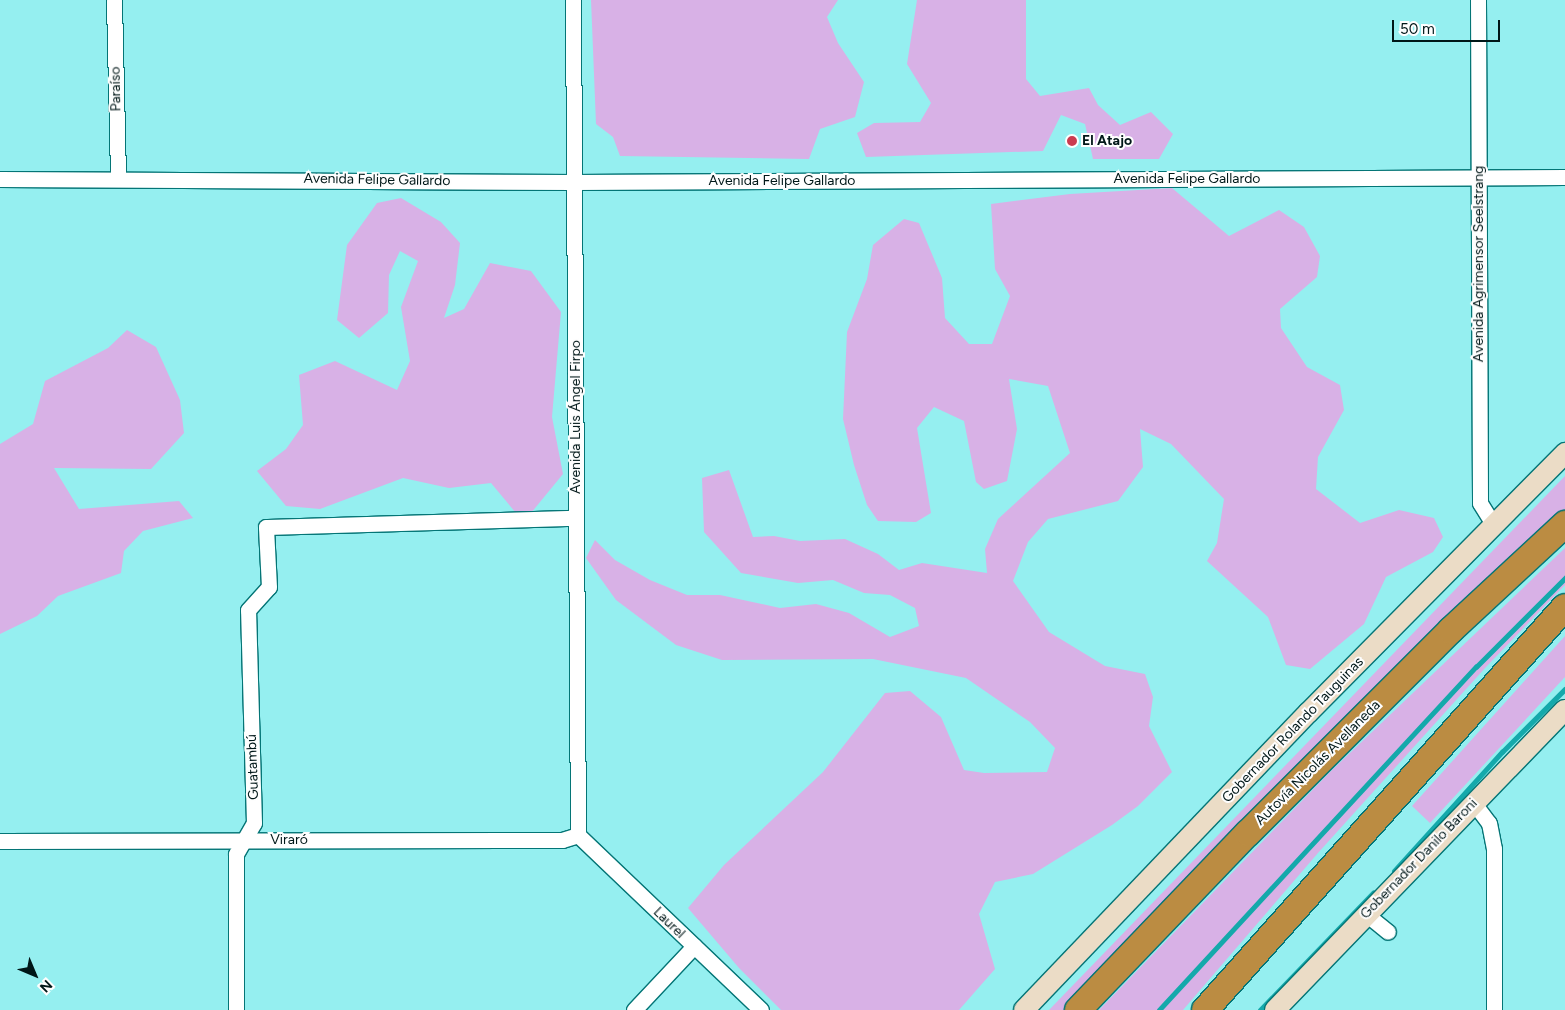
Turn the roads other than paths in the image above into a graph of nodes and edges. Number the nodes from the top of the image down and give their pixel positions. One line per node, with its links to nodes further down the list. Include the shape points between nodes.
1 (114, 0): 4 (street, Paraíso)
2 (573, 0): 8 (street, Avenida Luis Ángel Firpo)
3 (1478, 0): 6 (street, Avenida Agrimensor Seelstrang)
4 (118, 177): 7 (street, Avenida Felipe Gallardo); 8 (street, Avenida Felipe Gallardo)
5 (1565, 177): 6 (street, Avenida Felipe Gallardo)
6 (1478, 178): 8 (street, Avenida Felipe Gallardo); 11 (street, Avenida Agrimensor Seelstrang, via 1480,502)
7 (0, 179)
8 (574, 182): 10 (street, Avenida Luis Ángel Firpo)
9 (1565, 453): 11 (street, Gobernador Rolando Tauguinas)
10 (576, 518): 16 (street, Avenida Luis Ángel Firpo); 17 (street, Guatambú, via 266,527 270,587 248,610 254,823)
11 (1493, 524): 25 (street, Gobernador Rolando Tauguinas)
12 (1565, 524): 26 (highway, Autovía Nicolás Avellaneda, via 1451,630 1248,833)
13 (1565, 607): 27 (highway)
14 (1565, 710): 15 (street, Gobernador Danilo Baroni)
15 (1473, 802): 19 (street, Gobernador Danilo Baroni); 29 (street, via 1488,823 1494,849)
16 (578, 835): 17 (street, Viraró, via 562,840); 21 (street, Laurel)
17 (245, 840): 18 (street, Viraró); 22 (street, Guatambú, via 236,854)
18 (0, 841)
19 (1366, 914): 20 (street); 28 (street, Gobernador Danilo Baroni)
20 (1388, 932)
21 (694, 946): 23 (street); 24 (street, Laurel)
22 (236, 1010)
23 (634, 1010)
24 (761, 1010)
25 (1024, 1010)
26 (1078, 1010)
27 (1205, 1010)
28 (1275, 1010)
29 (1494, 1010)

